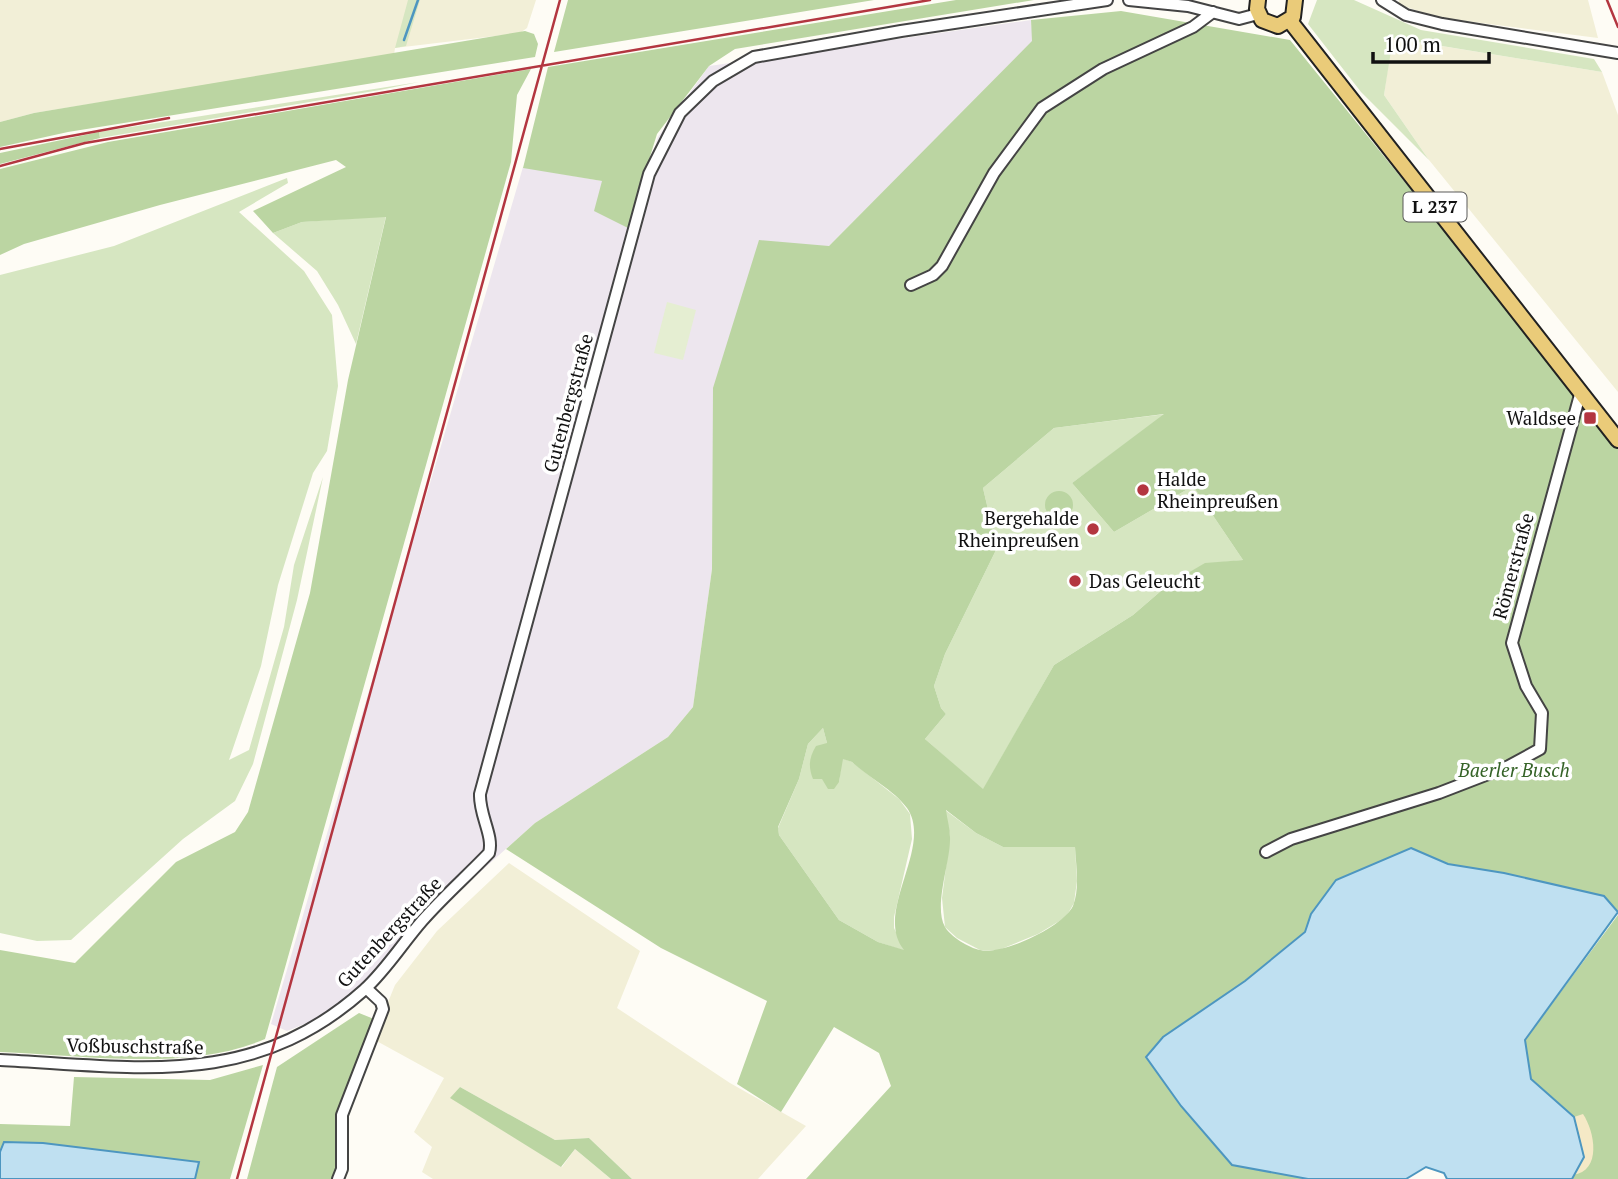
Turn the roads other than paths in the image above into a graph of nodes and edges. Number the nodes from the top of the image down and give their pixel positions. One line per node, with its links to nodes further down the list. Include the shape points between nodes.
1 (1107, 0): 13 (street, Gutenbergstraße, via 754,57 712,81 680,113 649,174 480,794 479,808 492,844 489,853 423,920)
2 (1129, 0): 6 (street)
3 (1295, 0): 7 (main road)
4 (1382, 0): 8 (street, via 1406,15 1442,24)
5 (1258, 7): 6 (street, via 1239,19); 7 (main road, via 1272,26)
6 (1213, 12): 9 (street, via 1193,27 1103,69 1042,108 994,173 942,266)
7 (1290, 21): 10 (main road, L 237)
8 (1618, 53)
9 (911, 285)
10 (1581, 391): 11 (main road, L 237); 12 (street, Römerstraße, via 1511,643 1526,686 1542,713 1540,749 1473,781 1291,839)
11 (1618, 440)
12 (1266, 852)
13 (366, 988): 14 (street, Gutenbergstraße, via 315,1026); 16 (street, via 381,1002 382,1018 342,1115)
14 (267, 1049): 15 (street, Voßbuschstraße, via 234,1060 185,1067)
15 (0, 1060)
16 (338, 1179)

